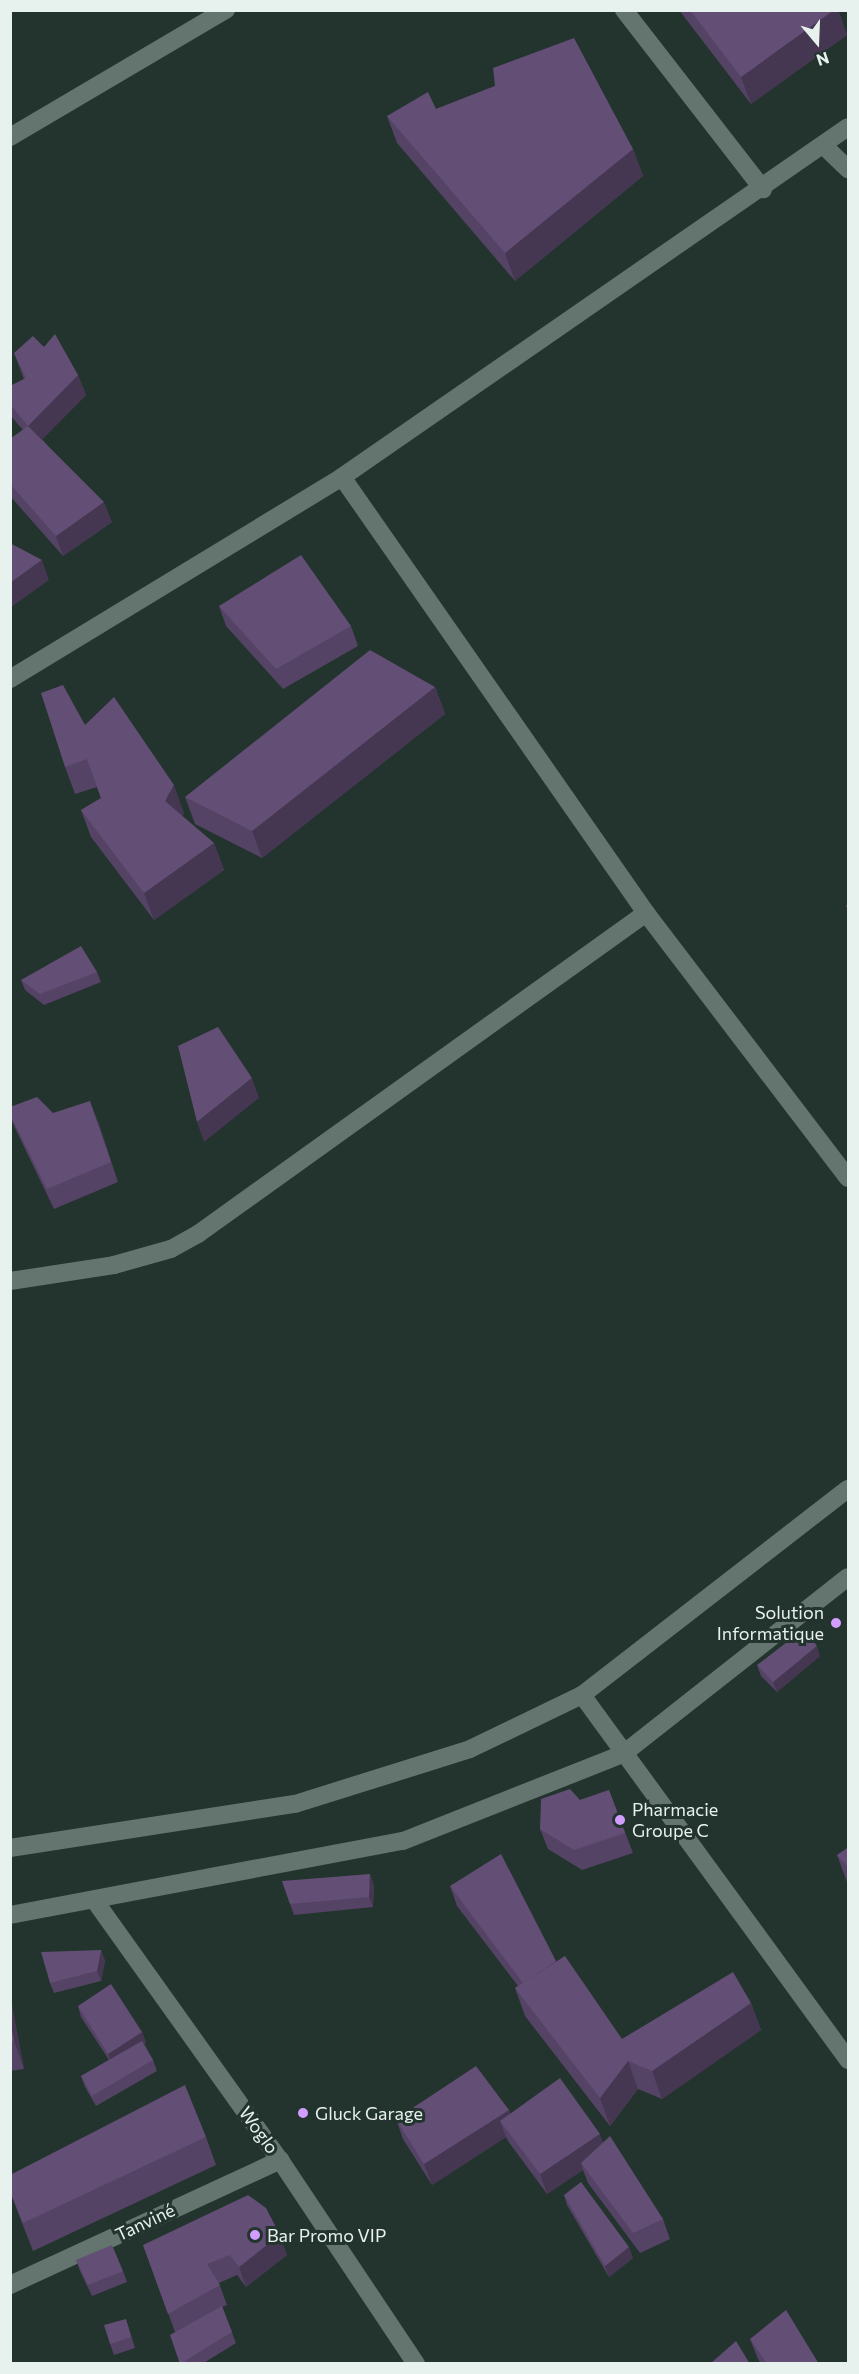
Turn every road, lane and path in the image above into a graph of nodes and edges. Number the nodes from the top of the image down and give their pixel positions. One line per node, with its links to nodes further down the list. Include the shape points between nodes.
1 (226, 10): 4 (street)
2 (624, 10): 7 (street)
3 (849, 127): 5 (street)
4 (10, 137)
5 (823, 145): 6 (street); 7 (street)
6 (849, 169)
7 (763, 189): 8 (street)
8 (342, 477): 9 (street); 10 (street)
9 (10, 679)
10 (646, 913): 11 (street); 12 (street, via 198,1234 171,1249 114,1265)
11 (849, 1178)
12 (10, 1281)
13 (849, 1489): 15 (street)
14 (849, 1577): 16 (street)
15 (582, 1695): 16 (street); 17 (street, via 470,1749 295,1804)
16 (623, 1754): 18 (street, via 403,1841); 20 (street)
17 (10, 1848)
18 (95, 1901): 19 (street); 21 (street, Woglo)
19 (10, 1915)
20 (849, 2060)
21 (280, 2160): 22 (street, Tanviné); 23 (street, Woglo)
22 (10, 2285)
23 (417, 2364)

